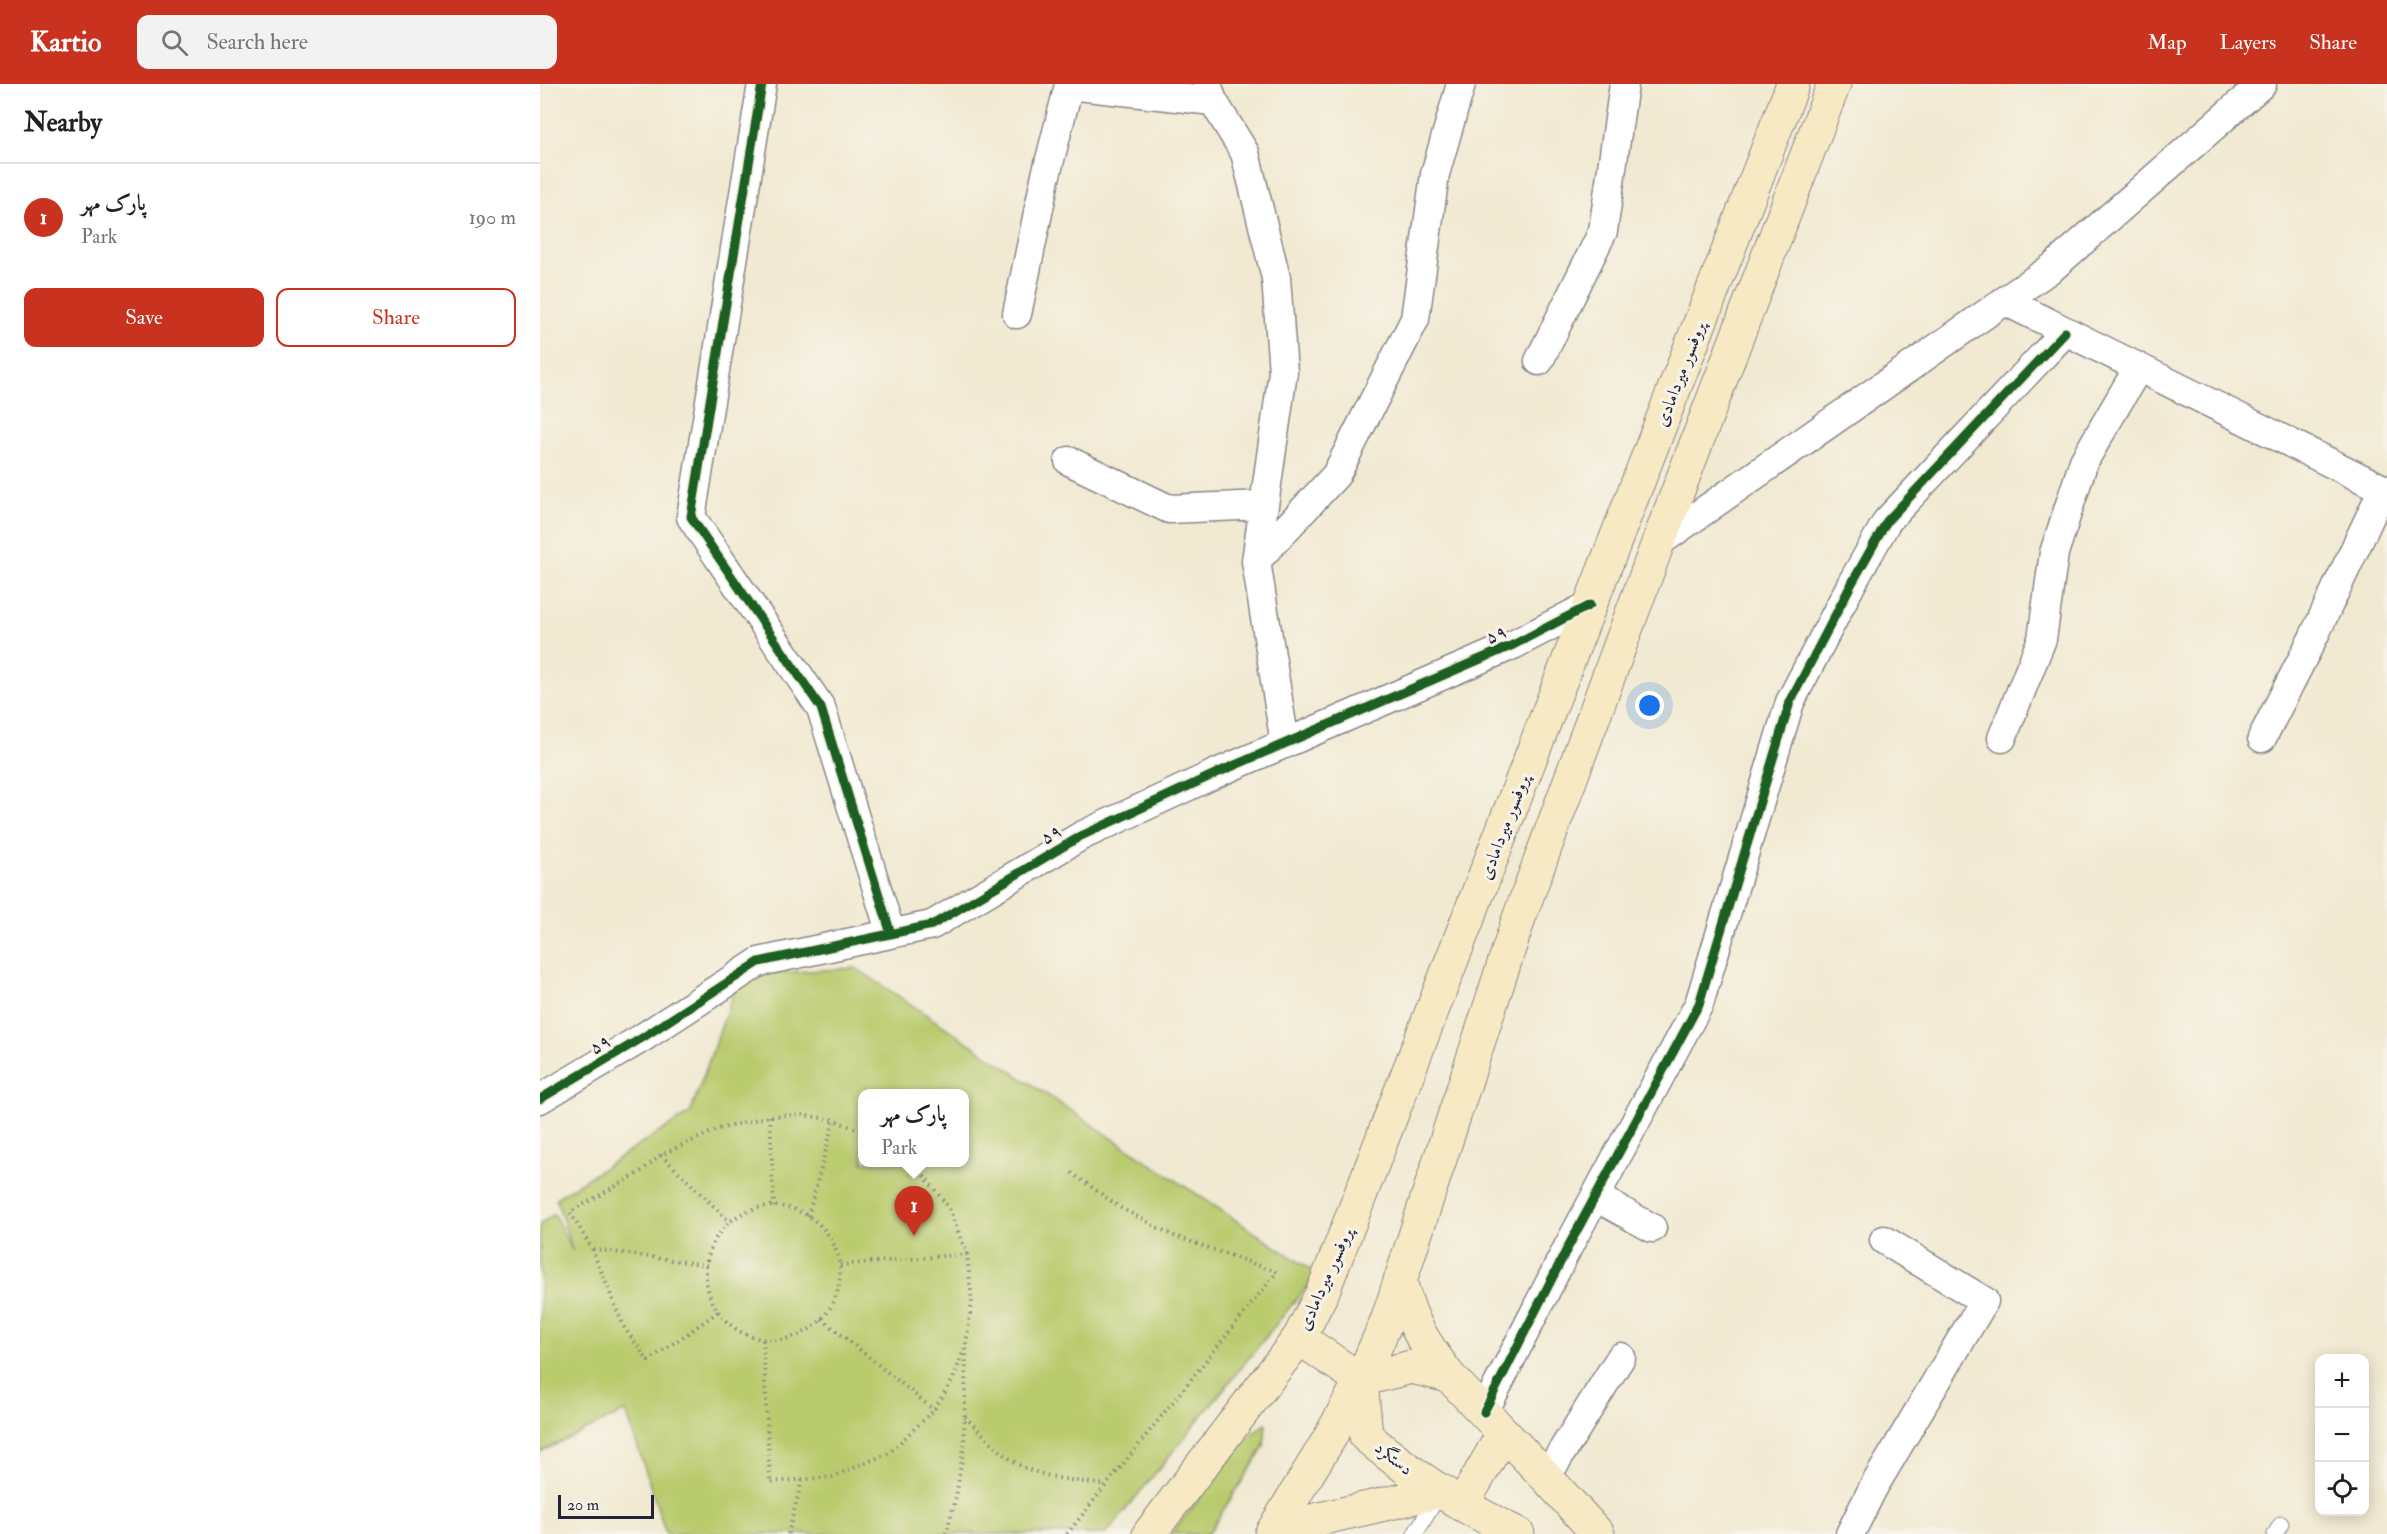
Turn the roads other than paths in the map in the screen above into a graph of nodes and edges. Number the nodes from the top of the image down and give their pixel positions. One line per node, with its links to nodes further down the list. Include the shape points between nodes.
1 (762, 84): 21 (street, via 691,517 821,708)
2 (1461, 84): 16 (street, via 1435,174 1415,319 1336,475)
3 (1624, 84): 11 (street, via 1604,231)
4 (1793, 84): 17 (main road, پروفسور میردامادی)
5 (1834, 84): 15 (main road)
6 (2262, 84): 8 (street, via 2053,267)
7 (1210, 92): 9 (street, via 1069,85); 14 (street, via 1245,153 1276,278 1283,372)
8 (2005, 301): 10 (street); 15 (street)
9 (1017, 314)
10 (2065, 332): 12 (street); 23 (street, via 1887,521 1852,583 1790,702 1699,1004)
11 (1539, 361)
12 (2138, 368): 18 (street, via 2084,461 2054,553 2042,639); 19 (street, via 2383,489)
13 (1069, 461): 14 (street, via 1169,509)
14 (1264, 505): 16 (street)
15 (1658, 543): 26 (main road, via 1519,918)
16 (1256, 561): 20 (street)
17 (1590, 605): 20 (street, ۵۹, via 1513,645); 27 (main road, پروفسور میردامادی, via 1323,1291)
18 (2002, 738)
19 (2262, 738)
20 (1285, 744): 21 (street, ۵۹, via 1081,836 932,925)
21 (891, 934): 22 (street, ۵۹, via 759,962)
22 (540, 1099)
23 (1596, 1197): 24 (street); 31 (street)
24 (1652, 1228)
25 (1884, 1240): 40 (street, via 1984,1301)
26 (1400, 1280): 29 (main road, via 1408,1311 1422,1340); 30 (main road)
27 (1299, 1338): 30 (main road); 34 (main road, پروفسور میردامادی)
28 (1621, 1357): 32 (street)
29 (1449, 1376): 30 (main road, via 1411,1367); 31 (main road)
30 (1362, 1380): 33 (main road, دستگرد, via 1366,1436 1399,1465); 35 (main road)
31 (1494, 1423): 32 (main road); 33 (main road)
32 (1546, 1477): 39 (main road)
33 (1452, 1498): 36 (main road, via 1302,1523); 37 (lane); 38 (main road, دستگرد)
34 (1149, 1534)
35 (1270, 1534)
36 (1282, 1534)
37 (1415, 1534)
38 (1518, 1534)
39 (1598, 1534)
40 (1850, 1534)

